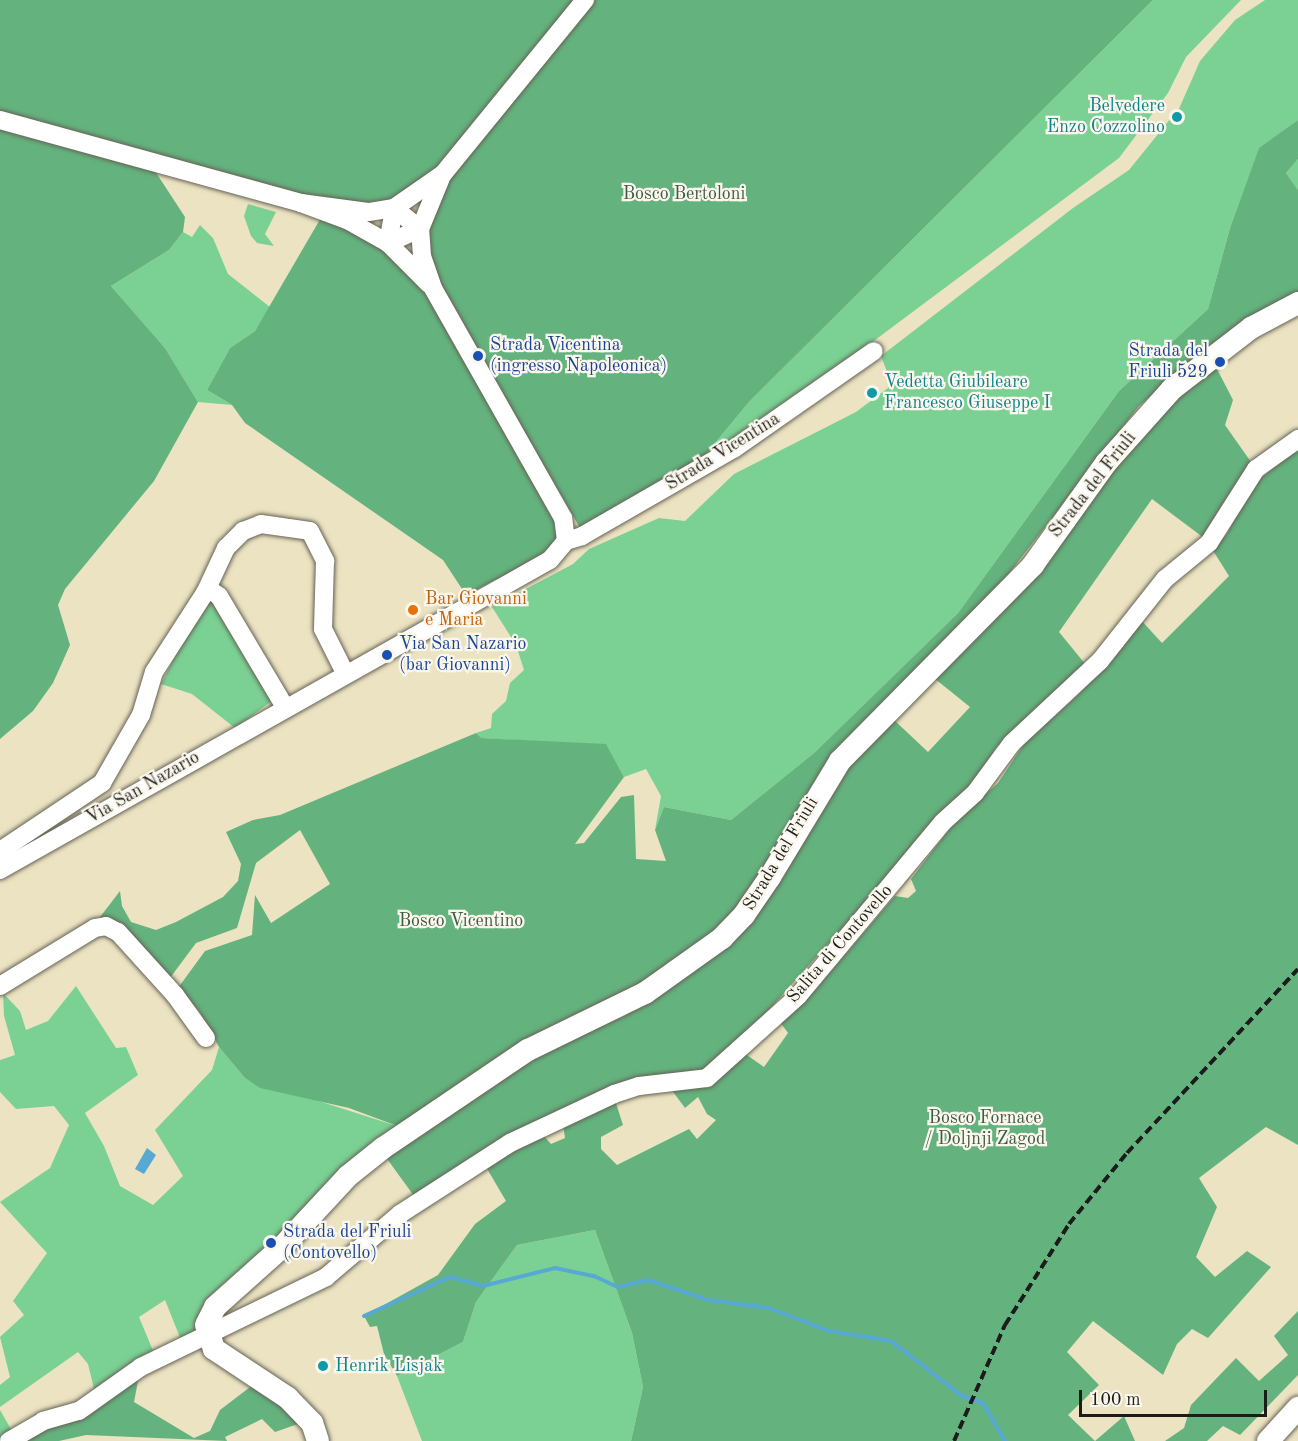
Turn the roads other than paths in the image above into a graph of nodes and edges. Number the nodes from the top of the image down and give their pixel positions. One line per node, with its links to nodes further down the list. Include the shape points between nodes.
1 (585, 0): 3 (street)
2 (0, 120): 4 (street)
3 (443, 174): 5 (street); 6 (street)
4 (301, 203): 5 (street, via 368,212); 7 (street, via 347,219)
5 (394, 208): 6 (street); 7 (street)
6 (420, 229): 7 (street); 8 (street, via 422,256)
7 (388, 243): 8 (street)
8 (433, 288): 12 (street, via 563,518)
9 (1298, 303): 20 (main road, Strada del Friuli, via 1251,328 1164,397 1106,463 1033,565 840,760 770,877 722,938 645,993 528,1050 375,1154 215,1307)
10 (874, 351): 12 (street, Strada Vicentina, via 735,448 582,536)
11 (1298, 439): 20 (street, Salita di Contovello, via 1256,469 1209,543 1148,596 1100,661 1012,743 975,793 943,822 798,996 718,1070 696,1081 639,1086 614,1094 510,1143 400,1214 326,1277)
12 (566, 541): 14 (street, Via San Nazario, via 550,560)
13 (205, 592): 14 (street, Via San Nazario, via 226,548 243,531 261,524 279,524 310,531 325,561 323,629); 15 (street, via 210,590 219,596); 16 (street, Via San Nazario, via 154,672 141,716 102,783)
14 (345, 672): 15 (street, Via San Nazario)
15 (285, 707): 17 (street, Via San Nazario)
16 (0, 851)
17 (0, 870)
18 (0, 986): 19 (street, via 86,933 106,926 118,932 170,989)
19 (206, 1038)
20 (207, 1334): 22 (street, Salita di Contovello, via 141,1368 80,1411 43,1421); 23 (main road, via 220,1356 260,1377 302,1410)
21 (1298, 1408): 24 (main road)
22 (9, 1441)
23 (318, 1441)
24 (1268, 1441)

